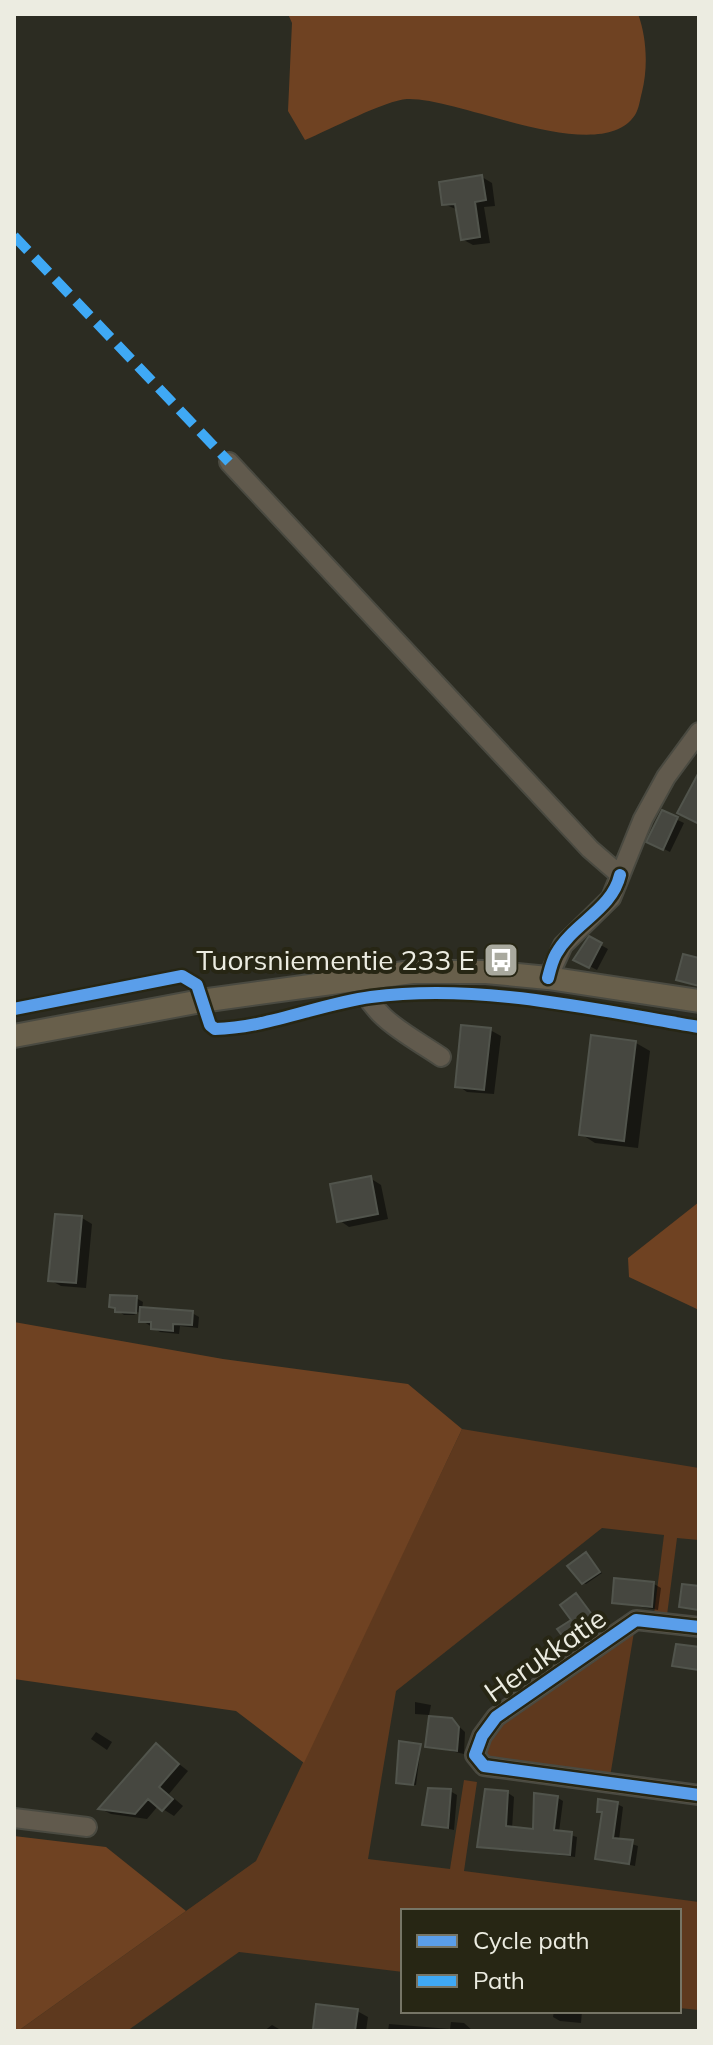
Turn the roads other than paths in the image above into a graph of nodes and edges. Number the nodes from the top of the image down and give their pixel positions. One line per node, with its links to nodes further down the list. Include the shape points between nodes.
1 (229, 462): 3 (street)
2 (699, 732): 3 (street, via 666,777)
3 (620, 875): 5 (street, via 611,898 555,955)
4 (359, 978): 5 (main road, via 457,971); 7 (main road); 8 (street, via 365,999 381,1016)
5 (548, 978): 6 (main road)
6 (699, 1001)
7 (14, 1036)
8 (441, 1057)
9 (699, 1627): 10 (street, Herukkatie, via 636,1620 496,1717 475,1755 484,1766)
10 (699, 1795)
11 (14, 1818): 12 (street)
12 (87, 1827)

